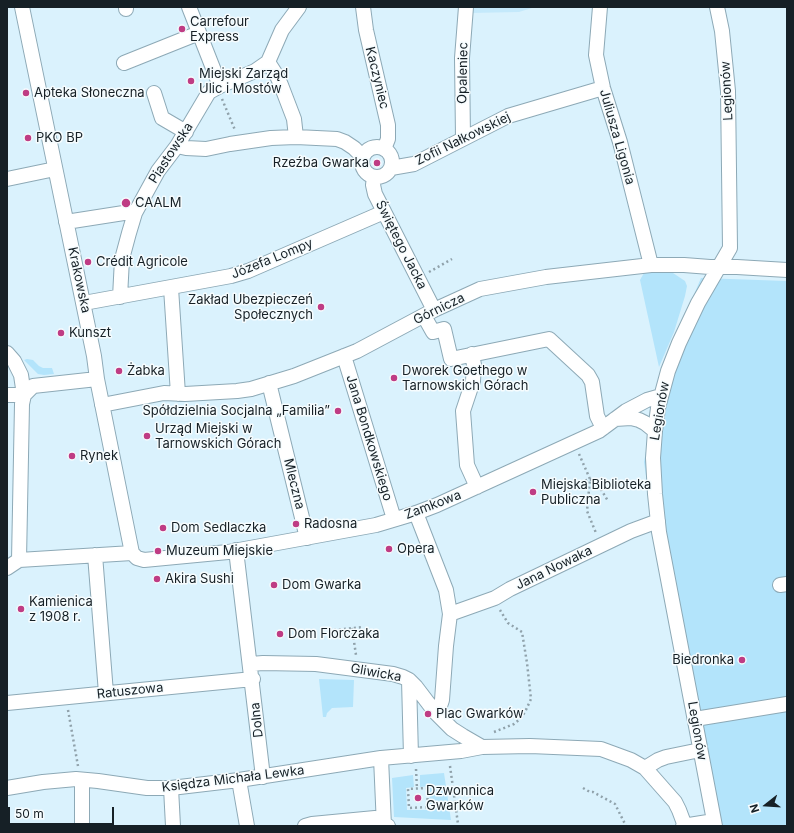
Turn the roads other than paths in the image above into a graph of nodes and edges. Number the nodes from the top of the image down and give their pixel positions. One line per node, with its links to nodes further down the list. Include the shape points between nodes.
1 (22, 7): 21 (street, Krakowska)
2 (189, 7): 8 (street)
3 (299, 7): 9 (street, via 282,30)
4 (363, 7): 18 (street, Kaczyniec, via 388,125)
5 (466, 7): 16 (street, Opaleniec, via 462,58)
6 (600, 7): 11 (street, Juliusza Ligonia, via 596,55)
7 (717, 7): 28 (street, Legionów, via 728,91 730,228 730,248)
8 (199, 33): 10 (street); 12 (street)
9 (268, 62): 12 (street, Piastowska); 15 (street, via 277,76 294,119)
10 (124, 63)
11 (603, 88): 16 (street, Zofii Nałkowskiej, via 508,116); 27 (street, Juliusza Ligonia)
12 (220, 89): 14 (street, Piastowska, via 209,92)
13 (154, 93): 14 (street, via 162,118)
14 (186, 132): 17 (street, Piastowska)
15 (296, 137): 17 (street, via 251,140 206,150); 19 (street, via 342,140)
16 (463, 138): 20 (street, Zofii Nałkowskiej, via 414,164)
17 (177, 146): 31 (street, Piastowska, via 158,171 135,213 122,259)
18 (384, 149): 19 (street, via 372,148); 20 (street, via 392,159)
19 (363, 157): 22 (street, via 363,168)
20 (392, 168): 22 (street, via 379,178)
21 (55, 169): 23 (street); 26 (street, Krakowska)
22 (374, 177): 25 (street, Świętego Jacka, via 373,190)
23 (7, 179)
24 (130, 212): 26 (street)
25 (384, 212): 30 (street, Józefa Lompy, via 248,270); 33 (street, Świętego Jacka)
26 (66, 222): 32 (street, Krakowska)
27 (652, 265): 28 (street, Górnicza); 33 (street, Górnicza, via 546,277 480,289)
28 (720, 267): 29 (street, Górnicza); 42 (street, Legionów, via 685,329)
29 (787, 270)
30 (170, 288): 31 (street, Józefa Lompy); 39 (street)
31 (120, 297): 32 (street, Józefa Lompy)
32 (84, 303): 37 (street, Krakowska)
33 (429, 313): 35 (street, Świętego Jacka, via 432,332 444,329 450,359); 36 (street, Górnicza, via 357,352)
34 (7, 353): 41 (street, via 21,375)
35 (472, 354): 45 (street, via 549,339 588,375 592,382 597,416); 47 (street, via 473,381 463,410 467,465)
36 (344, 356): 38 (street, Górnicza); 49 (street, Jana Bondkowskiego)
37 (96, 379): 41 (street, via 33,386); 43 (street, Krakowska)
38 (269, 383): 39 (street, Górnicza, via 237,391); 51 (street, Mleczna)
39 (178, 394): 43 (street, Górnicza, via 164,393)
40 (7, 395): 41 (street)
41 (24, 395): 55 (street)
42 (661, 396): 44 (street, Zamkowa, via 647,400); 46 (street, Legionów)
43 (102, 405): 53 (street, Krakowska)
44 (615, 419): 45 (street, Zamkowa); 46 (street, via 639,420)
45 (603, 428): 47 (street, Zamkowa)
46 (655, 431): 50 (street, Legionów, via 654,482)
47 (477, 487): 48 (street, Zamkowa)
48 (416, 513): 49 (street, Zamkowa); 57 (street, via 446,590)
49 (394, 519): 51 (street, Zamkowa, via 376,525)
50 (658, 521): 57 (street, Jana Nowaka, via 631,530 495,598); 65 (street, Legionów)
51 (307, 538): 52 (street, Zamkowa)
52 (236, 550): 53 (street, via 153,559 140,559); 58 (street)
53 (132, 553): 54 (street)
54 (95, 555): 55 (street); 61 (street)
55 (19, 560): 56 (street)
56 (7, 568)
57 (450, 614): 64 (street, via 442,700)
58 (251, 664): 59 (street, Dolna); 60 (street, Gliwicka, via 316,664 393,674)
59 (252, 679): 61 (street, Ratuszowa); 72 (street, Dolna)
60 (409, 680): 64 (street); 69 (street, Gliwicka)
61 (106, 693): 62 (street, Ratuszowa)
62 (7, 703)
63 (787, 704): 65 (street)
64 (435, 712): 66 (street, via 457,732)
65 (695, 719): 67 (street, Legionów)
66 (482, 747): 69 (street); 70 (street, via 601,749)
67 (700, 750): 70 (street, via 662,758); 76 (street, Legionów)
68 (382, 758): 69 (street, Księdza Michała Lewka); 72 (street, Księdza Michała Lewka); 77 (street)
69 (413, 762)
70 (645, 768): 82 (street, via 675,802)
71 (80, 776): 74 (street, Księdza Michała Lewka); 75 (street, Księdza Michała Lewka, via 147,788); 78 (street)
72 (263, 777): 73 (street, Księdza Michała Lewka)
73 (239, 780): 75 (street, Księdza Michała Lewka); 80 (street)
74 (7, 788)
75 (171, 788): 79 (street)
76 (714, 824): 82 (street)
77 (385, 825): 81 (street, via 375,818)
78 (82, 826)
79 (173, 826)
80 (247, 826)
81 (305, 826)
82 (684, 826)

